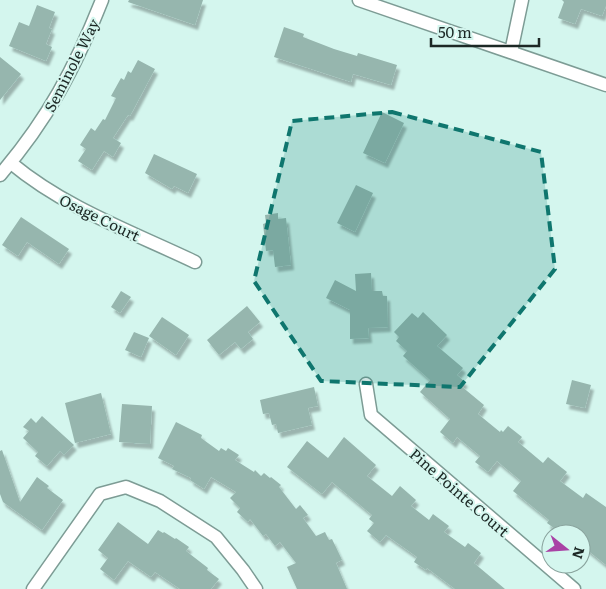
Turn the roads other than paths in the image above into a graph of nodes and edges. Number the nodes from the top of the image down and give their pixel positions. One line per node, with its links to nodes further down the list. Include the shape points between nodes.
1 (102, 0): 6 (street, Seminole Way, via 63,87)
2 (359, 0): 4 (street)
3 (522, 0): 4 (street)
4 (511, 52): 5 (street)
5 (606, 85)
6 (10, 163): 7 (street, Seminole Way); 8 (street, Osage Court, via 67,202)
7 (0, 175)
8 (195, 262)
9 (366, 384): 12 (street, Pine Pointe Court, via 371,415)
10 (32, 589): 11 (street, via 100,494 126,486 160,501 216,537)
11 (256, 589)
12 (574, 589)

